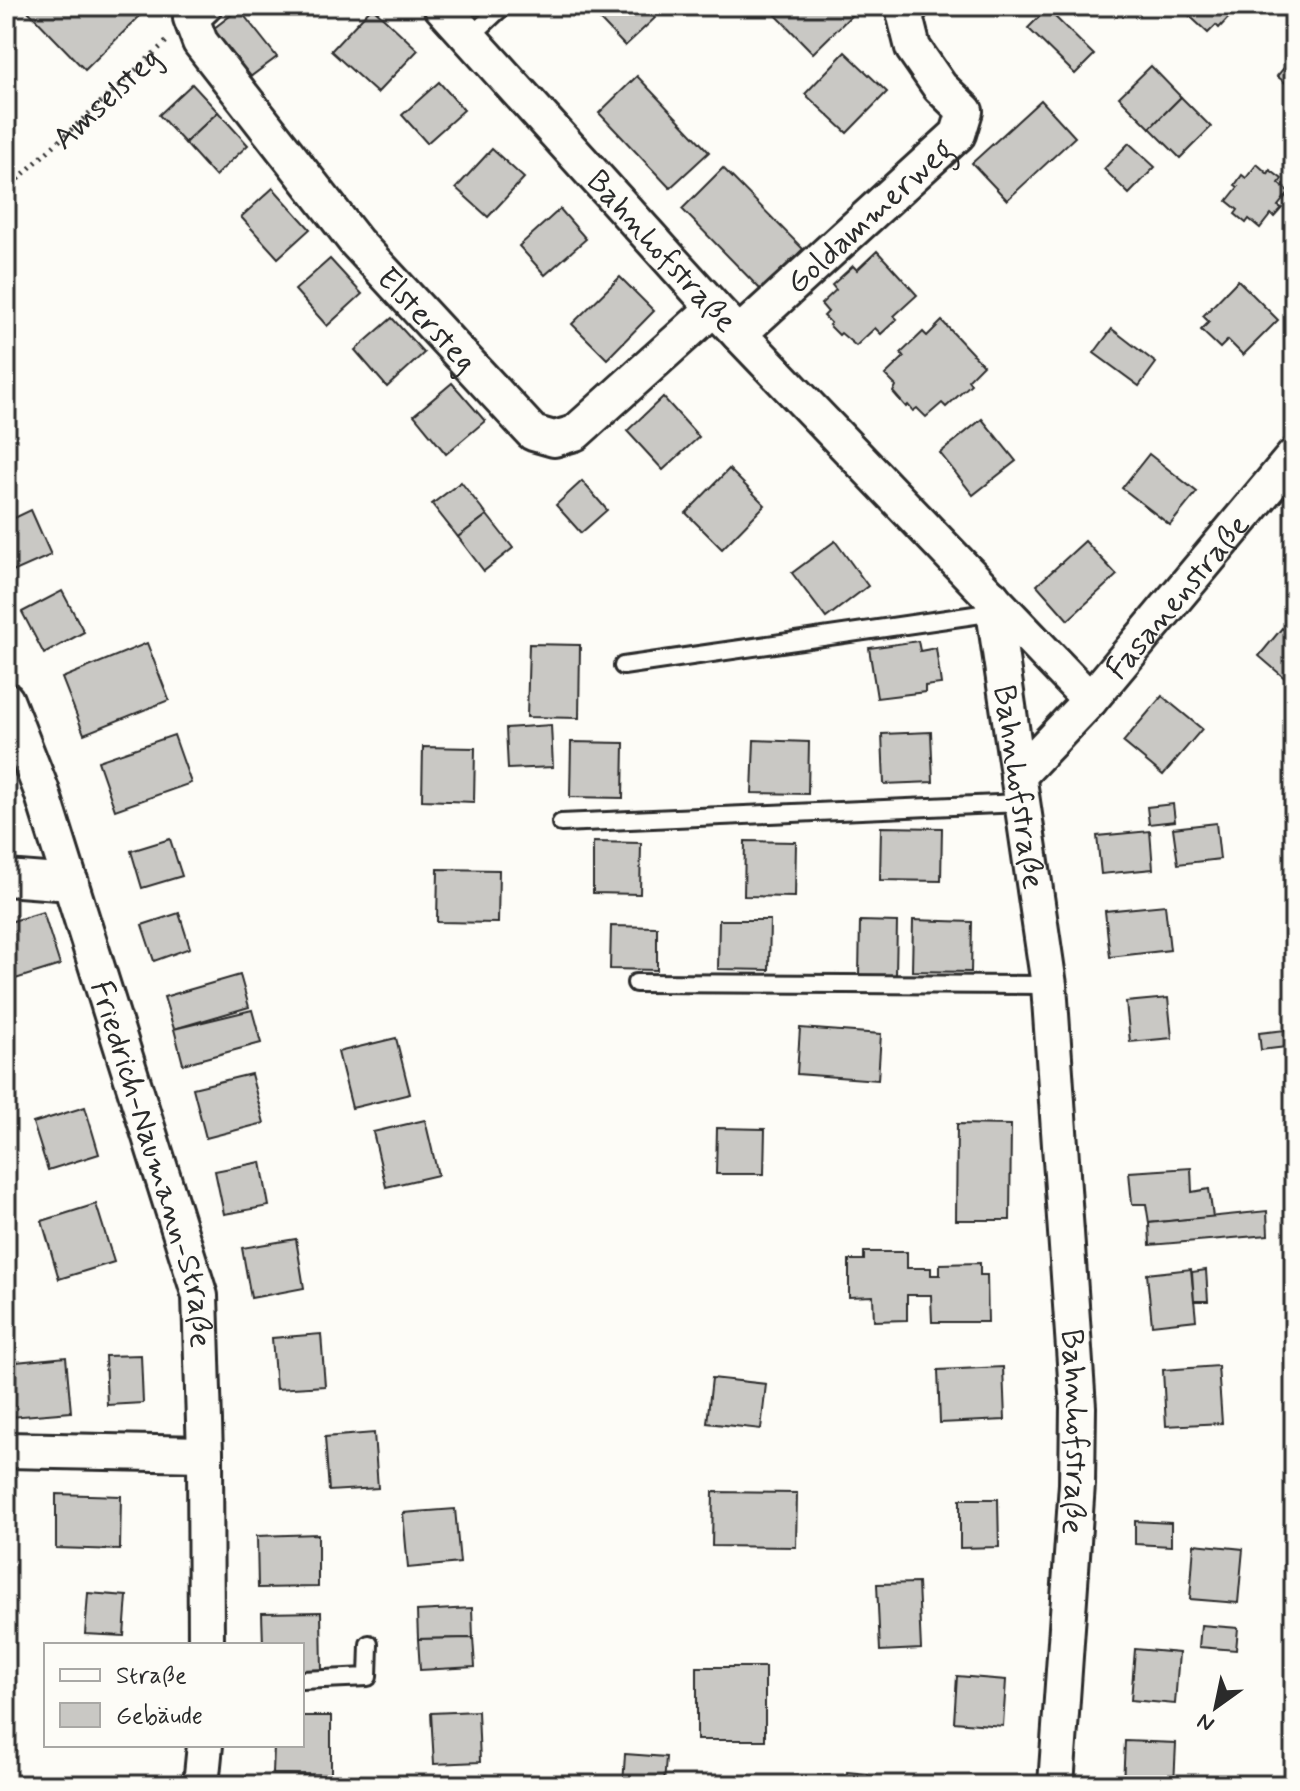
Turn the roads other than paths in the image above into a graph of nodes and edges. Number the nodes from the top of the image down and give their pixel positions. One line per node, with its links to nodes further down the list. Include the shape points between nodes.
1 (441, 6): 5 (street, Bahnhofstraße)
2 (503, 6): 5 (lane)
3 (911, 6): 7 (street, Goldammerweg, via 905,16 913,48 940,87 965,111 958,134)
4 (198, 12): 6 (street, Elstersteg, via 200,42 356,242 533,433 554,439 575,433)
5 (470, 37): 6 (street, Bahnhofstraße)
6 (714, 308): 7 (street, Bahnhofstraße)
7 (739, 334): 9 (street, Bahnhofstraße)
8 (1294, 456): 12 (street, Fasanenstraße)
9 (994, 605): 10 (lane); 12 (street, Fasanenstraße); 13 (street, Bahnhofstraße)
10 (623, 666)
11 (6, 700): 16 (street, Friedrich-Naumann-Straße)
12 (1090, 700): 13 (street, Fasanenstraße)
13 (1019, 789): 14 (lane); 18 (street, Bahnhofstraße)
14 (561, 823)
15 (6, 878): 16 (street)
16 (71, 883): 20 (street, Friedrich-Naumann-Straße, via 200,1296)
17 (636, 983): 18 (lane)
18 (1049, 985): 26 (street, Bahnhofstraße, via 1078,1407)
19 (6, 1450): 20 (street)
20 (205, 1454): 21 (street, Friedrich-Naumann-Straße)
21 (206, 1643)
22 (369, 1644): 23 (lane, via 368,1677)
23 (304, 1680)
24 (205, 1747): 25 (street)
25 (201, 1785)
26 (1056, 1785)

